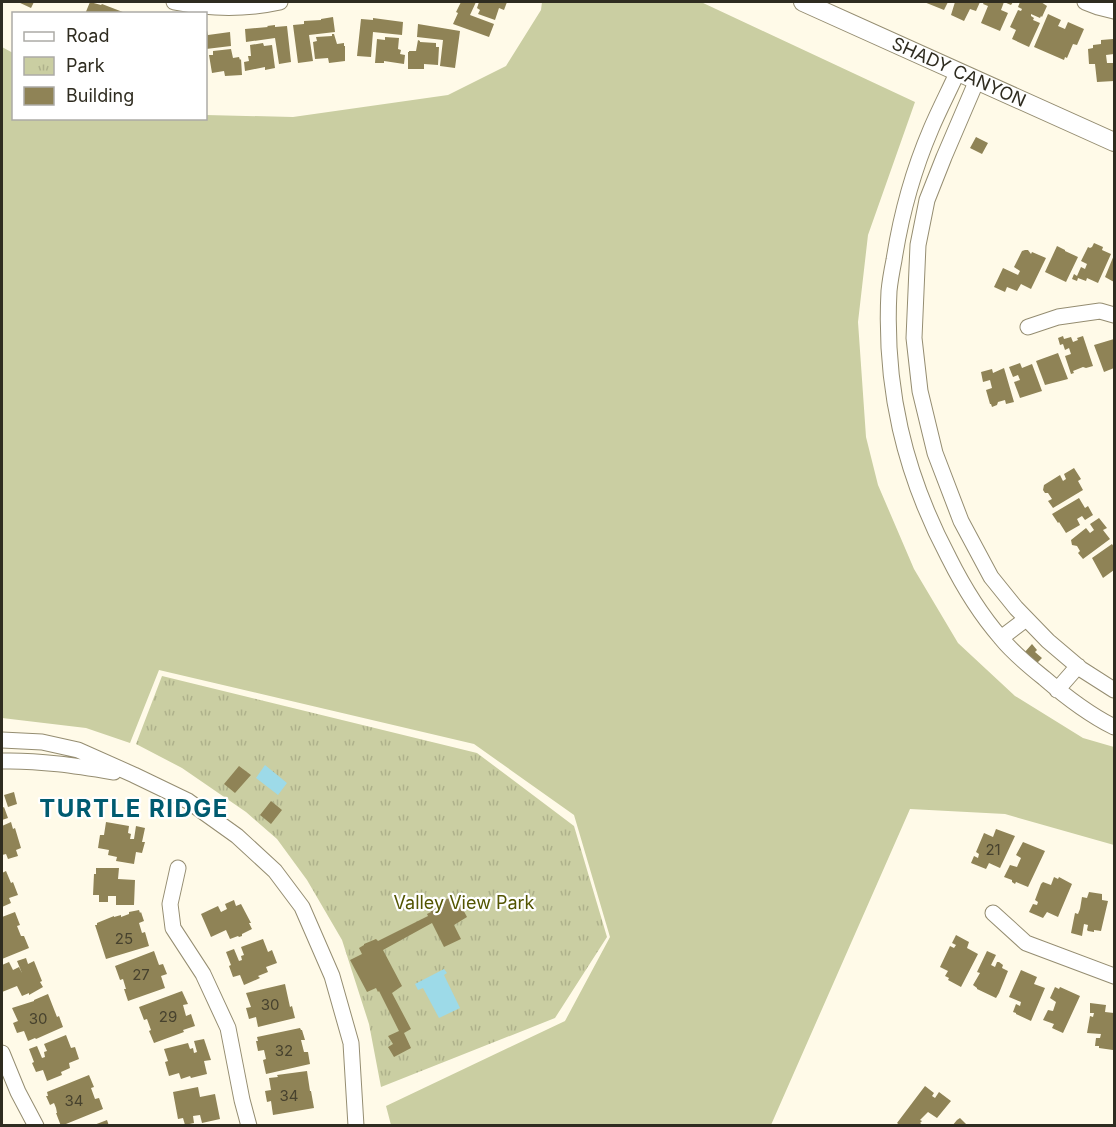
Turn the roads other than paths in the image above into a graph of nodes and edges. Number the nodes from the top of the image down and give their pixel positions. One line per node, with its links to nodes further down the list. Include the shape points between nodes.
1 (174, 2): 2 (street, via 240,8)
2 (280, 2)
3 (803, 2): 6 (main road, SHADY CANYON)
4 (1085, 2): 5 (street)
5 (1114, 11)
6 (958, 71): 7 (main road, SHADY CANYON); 12 (street, via 916,165 903,210 890,290 891,375 896,412 923,505 956,571)
7 (977, 80): 8 (main road, SHADY CANYON); 11 (street, via 927,200 918,245 914,338 920,391 935,453 961,522 991,577)
8 (1114, 142)
9 (1114, 315): 10 (street, via 1100,311 1058,317)
10 (1028, 327)
11 (1026, 619): 12 (street); 13 (street)
12 (1000, 638): 14 (street)
13 (1078, 666): 14 (street); 15 (street)
14 (1057, 690): 16 (street)
15 (1114, 690)
16 (1114, 727)
17 (2, 740): 19 (street, via 42,742 78,750)
18 (2, 761): 19 (street, via 74,765)
19 (134, 775): 26 (street, via 188,801 237,836 275,871 302,907 332,976 351,1042)
20 (178, 868): 25 (street, via 170,904 173,928 203,974 228,1028)
21 (993, 913): 22 (street, via 1026,943)
22 (1114, 976)
23 (2, 1053): 24 (street)
24 (36, 1125)
25 (249, 1125)
26 (357, 1125)

